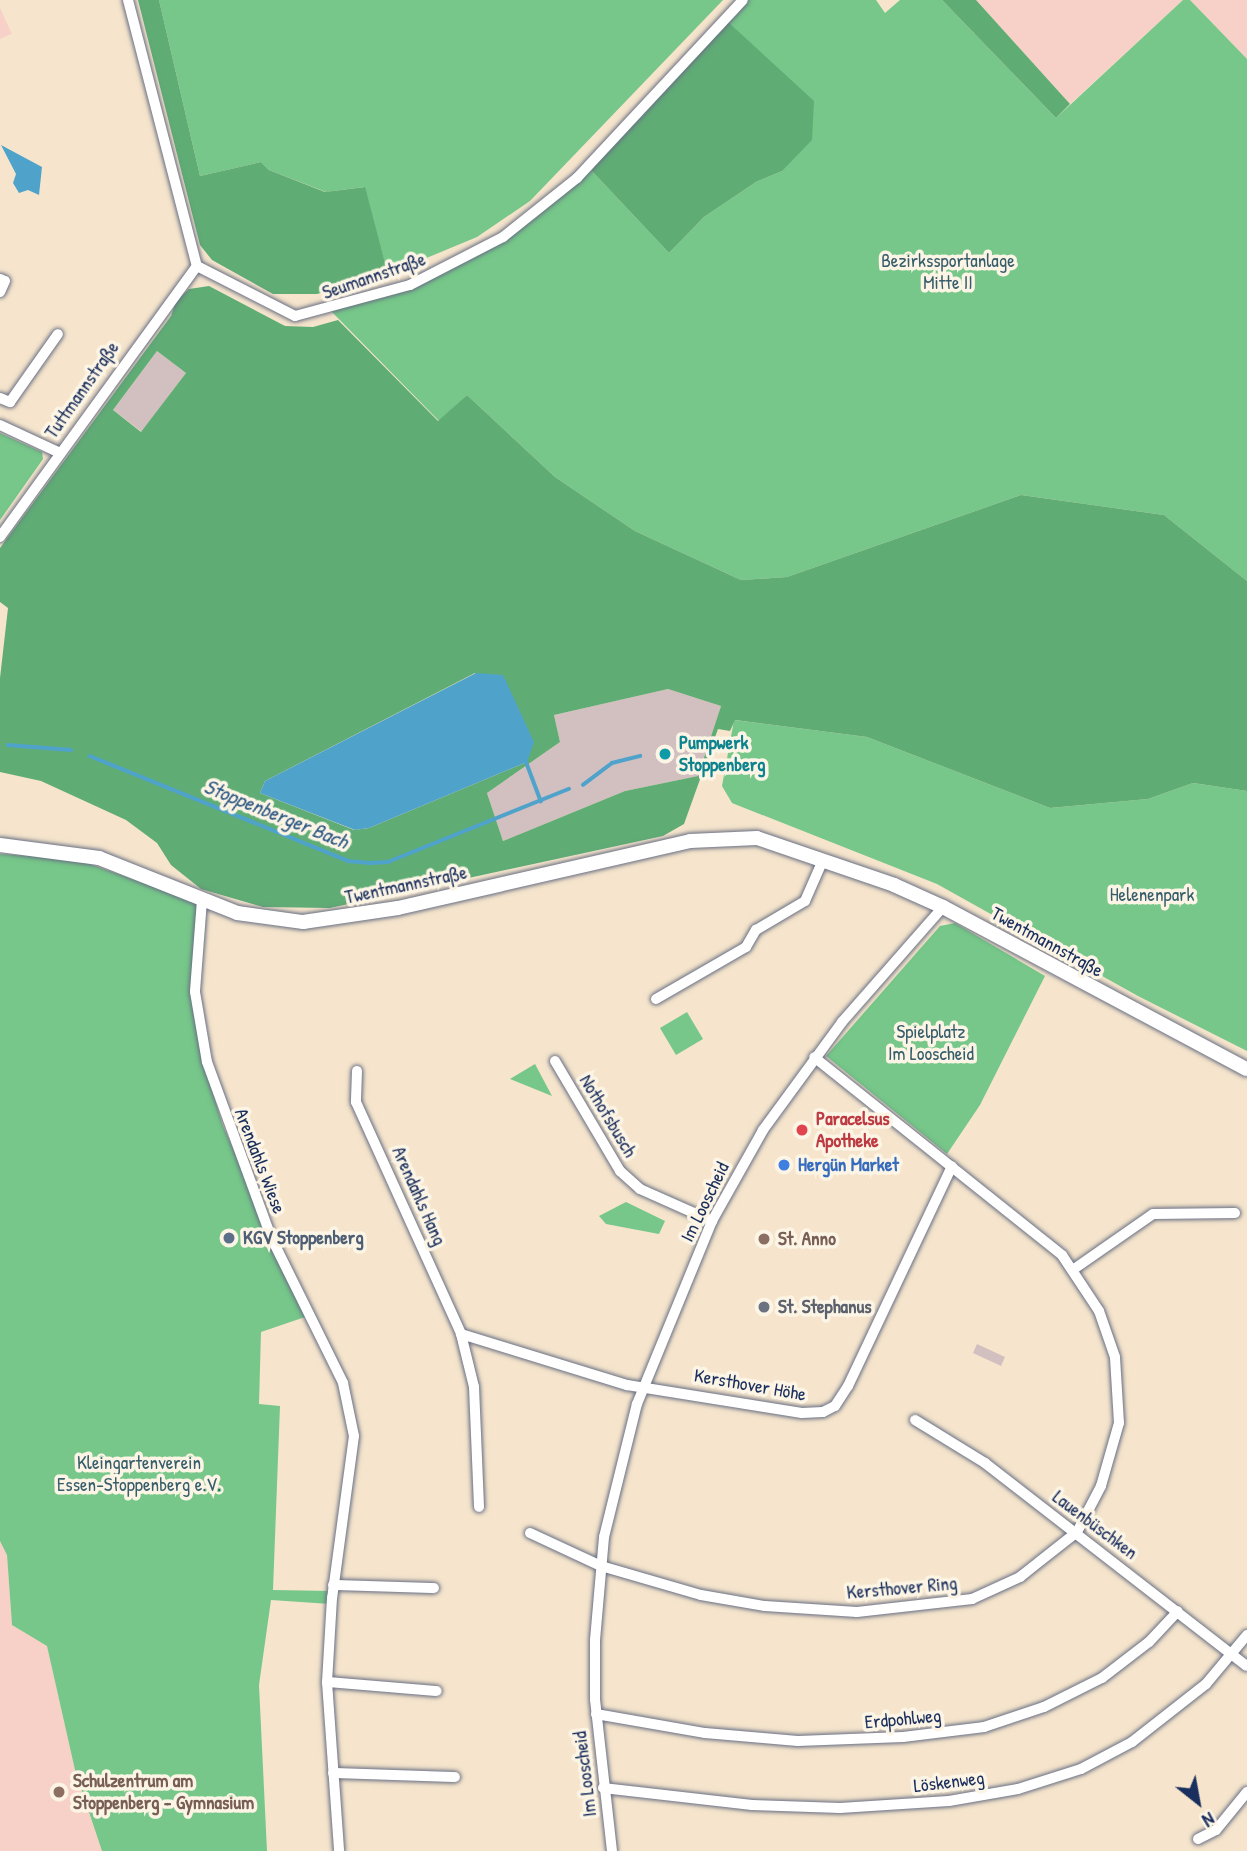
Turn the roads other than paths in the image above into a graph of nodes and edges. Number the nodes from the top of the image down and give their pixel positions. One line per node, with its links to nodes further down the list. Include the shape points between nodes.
1 (128, 0): 3 (street)
2 (743, 0): 3 (street, Seumannstraße, via 577,178 503,237 439,273 322,312 295,316)
3 (197, 266): 9 (street, Tuttmannstraße)
4 (0, 279): 5 (street, via 5,281)
5 (0, 292)
6 (58, 334): 7 (street, via 10,402)
7 (0, 398)
8 (0, 425): 9 (street)
9 (60, 453): 10 (street, Tuttmannstraße)
10 (0, 537)
11 (0, 845): 13 (street, Twentmannstraße, via 99,858)
12 (823, 860): 13 (street, Twentmannstraße, via 757,838 711,838 343,918 266,919); 14 (street, Twentmannstraße); 15 (street, via 805,901 756,930 746,947)
13 (202, 900): 31 (street, Arendahls Wiese, via 195,992 213,1085 271,1237 343,1383 350,1407 353,1461)
14 (943, 907): 16 (street, Im Looscheid); 18 (street, Twentmannstraße)
15 (656, 999)
16 (814, 1057): 20 (street, Kersthover Ring); 22 (street, Im Looscheid, via 763,1130)
17 (555, 1061): 22 (street, Nothofsbusch, via 620,1171 640,1189)
18 (1247, 1069)
19 (357, 1072): 24 (street, Arendahls Hang, via 356,1102)
20 (952, 1166): 23 (street, Kersthover Ring); 25 (street, Kersthover Höhe, via 835,1406 816,1414 802,1413)
21 (1235, 1213): 23 (street, via 1153,1214)
22 (712, 1221): 25 (street, Im Looscheid)
23 (1074, 1269): 28 (street, Kersthover Ring, via 1109,1333 1120,1389 1113,1456)
24 (461, 1334): 25 (street); 27 (street, Arendahls Hang, via 474,1387)
25 (643, 1386): 30 (street, Im Looscheid, via 616,1478)
26 (915, 1420): 28 (street, Lauenbüschken, via 967,1450)
27 (479, 1507)
28 (1077, 1532): 30 (street, Kersthover Ring, via 997,1590 946,1605 892,1611 830,1612 734,1602); 33 (street, Lauenbüschken)
29 (530, 1533): 30 (street)
30 (601, 1566): 39 (street, Im Looscheid)
31 (333, 1585): 32 (street); 37 (street, Arendahls Wiese)
32 (434, 1588)
33 (1178, 1611): 35 (street, Lauenbüschken); 39 (street, Erdpohlweg, via 1149,1642 1102,1678 1044,1707 984,1727 903,1737 798,1741 705,1733)
34 (1247, 1635): 35 (street, Löskenweg)
35 (1233, 1654): 36 (street, Lauenbüschken); 42 (street, Löskenweg, via 1184,1704 1132,1742 1081,1769 1018,1789 949,1801 840,1808 752,1805)
36 (1247, 1666)
37 (327, 1682): 38 (street); 40 (street, Arendahls Wiese)
38 (437, 1691)
39 (596, 1714): 42 (street, Im Looscheid)
40 (333, 1773): 41 (street); 45 (street, Arendahls Wiese)
41 (455, 1777)
42 (603, 1788): 46 (street, Im Looscheid)
43 (1247, 1792): 44 (street, via 1216,1830)
44 (1198, 1839)
45 (339, 1851)
46 (612, 1851)

